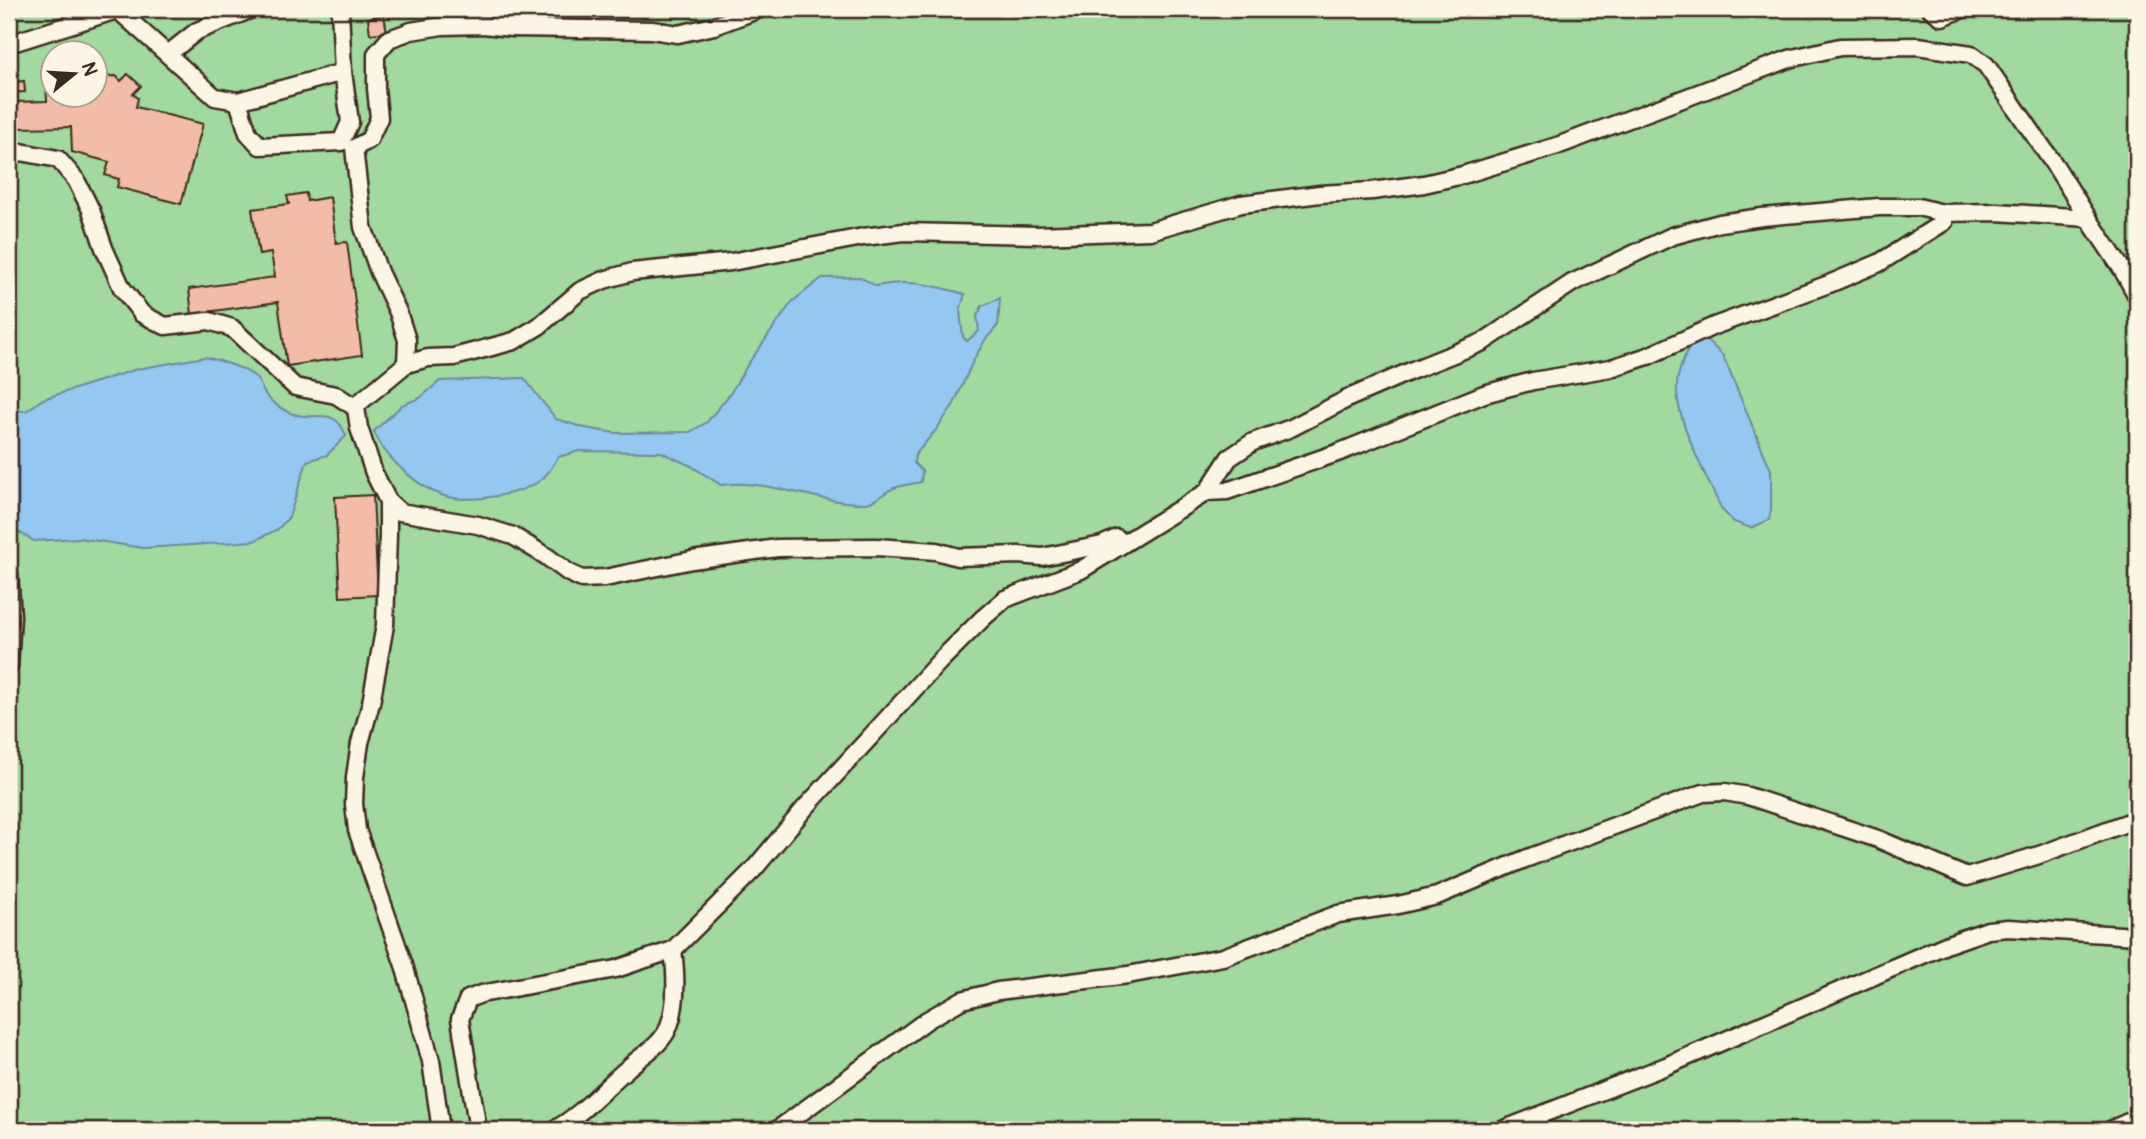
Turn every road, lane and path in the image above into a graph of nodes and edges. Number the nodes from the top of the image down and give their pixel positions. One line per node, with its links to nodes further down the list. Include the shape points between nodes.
1 (253, 9): 8 (lane, via 197,31)
2 (340, 9): 9 (lane)
3 (760, 9): 11 (lane, via 678,34 483,25 411,31 389,39 376,54 379,118 369,140)
4 (1931, 9): 5 (lane, via 1942,17)
5 (1963, 9)
6 (119, 10): 7 (lane); 8 (lane)
7 (9, 44)
8 (168, 54): 10 (lane, via 215,97)
9 (343, 72): 10 (lane); 11 (lane, via 350,122)
10 (238, 101): 11 (lane, via 248,133 260,146)
11 (347, 145): 16 (lane, via 363,227 407,340)
12 (9, 157): 17 (lane, via 21,152 58,159 76,180 122,288 142,314 165,326 209,320 232,328 295,387 336,395)
13 (1943, 214): 14 (lane); 18 (lane, via 1944,222 1879,263 1647,356 1611,368 1484,394 1340,452 1227,491); 18 (lane, via 1918,207 1814,212 1720,223 1672,236 1572,283 1483,342 1253,442 1229,457)
14 (2088, 218): 15 (lane); 16 (lane, via 1986,65 1971,54 1918,46 1840,47 1789,59 1557,146 1424,184 1241,204 1150,232 904,232 731,262 632,272 579,291 539,327 514,341)
15 (2137, 296)
16 (406, 364): 17 (lane)
17 (354, 407): 19 (lane, via 374,472)
18 (1207, 492): 20 (lane)
19 (388, 500): 20 (lane, via 400,512 513,536 582,579 777,548 876,547 958,557 1042,557 1102,545); 27 (lane, via 385,625 360,743 354,804 357,830 425,1037)
20 (1164, 518): 25 (lane, via 1081,570 1005,599 983,618 754,869)
21 (9, 572): 22 (lane)
22 (9, 666)
23 (2137, 819): 30 (lane, via 1967,877 1878,839 1748,796 1703,793 1437,895 1338,914 1223,957 1128,975 998,990 962,1000 927,1020)
24 (2137, 936): 31 (lane, via 1988,930)
25 (673, 950): 28 (lane, via 616,969 468,999 460,1019); 29 (lane, via 673,1005 661,1040 593,1102)
26 (2137, 1118): 32 (lane)
27 (441, 1130)
28 (478, 1130)
29 (554, 1130)
30 (777, 1130)
31 (1502, 1130)
32 (2110, 1130)

